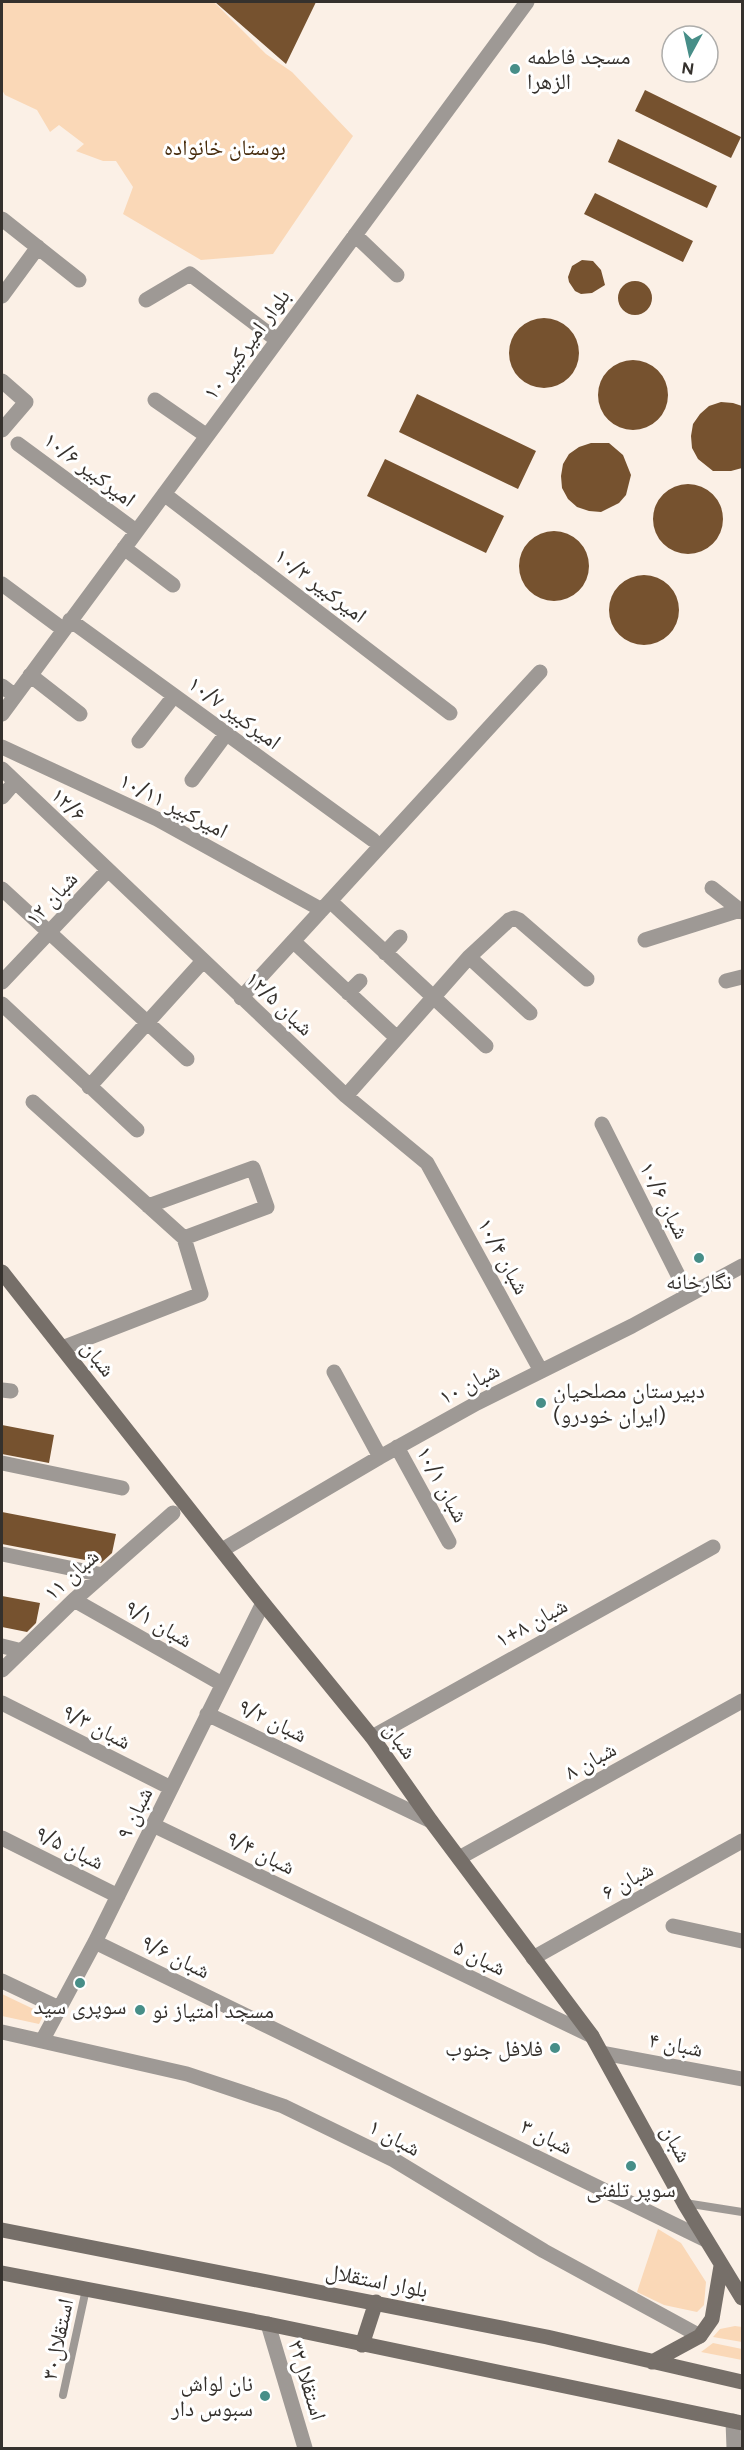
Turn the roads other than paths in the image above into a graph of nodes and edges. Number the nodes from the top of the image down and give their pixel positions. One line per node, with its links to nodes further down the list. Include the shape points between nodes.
1 (527, 2): 3 (street, ۱۰ بلوار امیرکبیر)
2 (2, 219): 4 (street)
3 (355, 235): 5 (street); 9 (street, ۱۰ بلوار امیرکبیر)
4 (38, 247): 6 (street); 7 (street)
5 (397, 275)
6 (79, 280)
7 (2, 296)
8 (146, 300): 9 (street, via 190,274)
9 (277, 340): 13 (street, ۱۰ بلوار امیرکبیر)
10 (2, 381): 12 (street, via 26,402)
11 (155, 400): 13 (street)
12 (2, 430)
13 (207, 436): 15 (street, ۱۰ بلوار امیرکبیر)
14 (18, 444): 16 (street, ۱۰/۶ امیرکبیر)
15 (164, 494): 16 (street, ۱۰ بلوار امیرکبیر); 26 (street, ۱۰/۳ امیرکبیر)
16 (136, 531): 17 (street, ۱۰ بلوار امیرکبیر)
17 (124, 548): 19 (street); 20 (street, ۱۰ بلوار امیرکبیر)
18 (2, 584): 20 (street, ۱۰/۷ امیرکبیر)
19 (173, 585)
20 (67, 625): 22 (street, ۱۰ بلوار امیرکبیر); 25 (street, ۱۰/۷ امیرکبیر)
21 (540, 672): 40 (street)
22 (30, 675): 24 (street, ۱۰ بلوار امیرکبیر); 28 (street)
23 (2, 686): 24 (street)
24 (15, 696): 27 (street, ۱۰ بلوار امیرکبیر)
25 (174, 696): 29 (street, ۱۰/۷ امیرکبیر); 30 (street)
26 (450, 713)
27 (2, 714)
28 (80, 714)
29 (226, 734): 33 (street); 36 (street, ۱۰/۷ امیرکبیر)
30 (139, 741)
31 (2, 747): 40 (street, ۱۰/۱۱ امیرکبیر, via 157,819)
32 (2, 770): 34 (street, ۱۲/۶)
33 (192, 780)
34 (14, 783): 35 (street); 37 (street, ۱۲/۶)
35 (2, 798)
36 (373, 840)
37 (108, 870): 42 (street, ۱۲ شبان); 48 (street, ۱۲/۵ شبان)
38 (712, 888): 41 (street)
39 (2, 889): 42 (street)
40 (326, 905): 45 (street); 46 (street, ۱۰/۱۱ امیرکبیر)
41 (741, 911): 44 (street)
42 (50, 933): 53 (street, ۱۲ شبان); 59 (street)
43 (400, 937): 46 (street)
44 (645, 940)
45 (293, 941): 54 (street); 55 (street)
46 (385, 953): 56 (street, ۱۰/۱۱ امیرکبیر)
47 (469, 957): 50 (street, via 514,918); 56 (street); 58 (street)
48 (203, 961): 55 (street, ۱۲/۵ شبان); 59 (street)
49 (742, 977): 52 (street)
50 (587, 979)
51 (360, 981): 54 (street)
52 (726, 981)
53 (2, 982)
54 (348, 993): 60 (street)
55 (241, 998): 64 (street, ۱۲/۵ شبان)
56 (432, 998): 60 (street); 61 (street, ۱۰/۱۱ امیرکبیر)
57 (2, 1004): 63 (street)
58 (530, 1013)
59 (145, 1022): 62 (street); 63 (street)
60 (397, 1038): 64 (street)
61 (486, 1046)
62 (187, 1059)
63 (89, 1087): 67 (street)
64 (346, 1096): 68 (street, ۱۲/۵ شبان)
65 (33, 1102): 69 (street)
66 (602, 1124): 73 (street, ۱۰/۶ شبان)
67 (136, 1130)
68 (427, 1162): 75 (street, ۱۰/۴ شبان)
69 (148, 1206): 70 (street); 70 (street, via 252,1168 267,1207)
70 (184, 1238): 74 (street, via 201,1294)
71 (742, 1266): 73 (street, ۱۰ شبان)
72 (2, 1272): 74 (main road, شبان)
73 (688, 1295): 75 (street, ۱۰ شبان)
74 (62, 1348): 84 (main road, شبان)
75 (541, 1371): 77 (street, ۱۰ شبان)
76 (334, 1372): 78 (street)
77 (397, 1448): 78 (street, ۱۰ شبان); 82 (street, ۱۰/۱ شبان)
78 (380, 1457): 84 (street, ۱۰ شبان)
79 (2, 1463): 80 (street)
80 (123, 1488)
81 (173, 1513): 86 (street, ۱۱ شبان)
82 (449, 1542)
83 (713, 1547): 96 (street, ۱+۸ شبان)
84 (222, 1550): 88 (main road, شبان)
85 (2, 1554): 86 (street)
86 (103, 1575): 87 (street, ۱۱ شبان)
87 (74, 1600): 90 (street, ۱۱ شبان); 92 (street, ۹/۱ شبان)
88 (263, 1604): 92 (street, ۹ شبان); 96 (main road, شبان)
89 (2, 1646): 90 (street)
90 (22, 1651): 91 (street, ۱۱ شبان)
91 (2, 1670)
92 (222, 1684): 95 (street, ۹ شبان)
93 (742, 1701): 102 (street, ۸ شبان)
94 (2, 1703): 97 (street, ۹/۳ شبان)
95 (207, 1714): 97 (street, ۹ شبان); 98 (street, ۹/۲ شبان)
96 (372, 1737): 98 (main road, شبان)
97 (171, 1788): 99 (street, ۹ شبان)
98 (431, 1821): 102 (main road, شبان)
99 (153, 1825): 103 (street, ۹ شبان); 104 (street, ۹/۴ شبان)
100 (2, 1838): 103 (street, ۹/۵ شبان)
101 (742, 1841): 108 (street, ۶ شبان)
102 (459, 1858): 108 (main road, شبان)
103 (118, 1896): 107 (street, ۹ شبان)
104 (348, 1919): 112 (street, ۵ شبان)
105 (673, 1926): 106 (street)
106 (742, 1941)
107 (95, 1942): 110 (street, ۹ شبان); 115 (street, ۹/۶ شبان)
108 (533, 1958): 112 (main road, شبان)
109 (2, 1981): 110 (street)
110 (58, 2008): 113 (street, ۹ شبان)
111 (2, 2032): 113 (street, ۱ شبان)
112 (592, 2036): 114 (main road, شبان)
113 (42, 2042): 127 (street, ۱ شبان, via 187,2074 283,2106 394,2160 544,2251)
114 (602, 2053): 116 (street, ۴ شبان); 117 (main road, شبان)
115 (368, 2073): 120 (street, ۳ شبان)
116 (742, 2079)
117 (684, 2203): 118 (lane); 120 (main road, شبان)
118 (742, 2212)
119 (2, 2230): 125 (main road, بلوار استقلال)
120 (706, 2240): 121 (main road, شبان)
121 (721, 2266): 124 (main road, شبان); 127 (main road, via 712,2319)
122 (2, 2273): 123 (main road)
123 (86, 2289): 126 (main road); 131 (lane, استقلال۳۰)
124 (742, 2298)
125 (376, 2302): 128 (main road); 129 (main road, بلوار استقلال)
126 (268, 2324): 128 (main road); 133 (street, استقلال۳۲)
127 (700, 2336): 129 (main road)
128 (362, 2345): 132 (main road)
129 (652, 2362): 130 (main road, بلوار استقلال)
130 (742, 2382)
131 (63, 2396)
132 (738, 2422): 134 (street)
133 (305, 2448)
134 (734, 2448)

